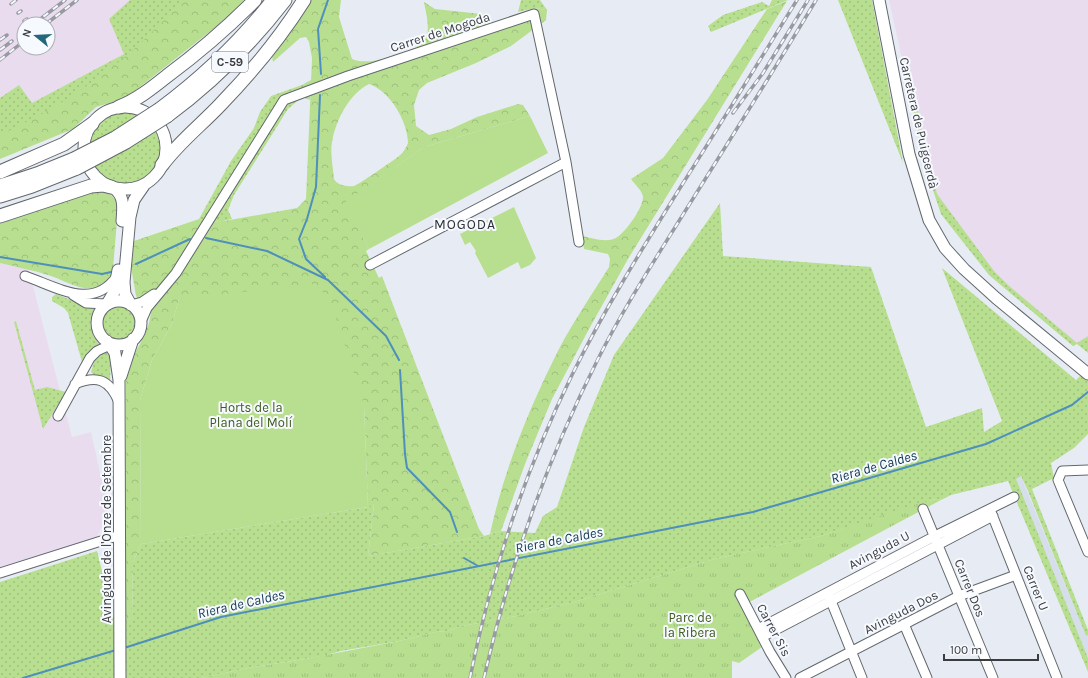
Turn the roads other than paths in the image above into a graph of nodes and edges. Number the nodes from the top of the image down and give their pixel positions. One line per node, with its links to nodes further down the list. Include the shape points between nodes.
1 (255, 0): 6 (highway, via 178,68 135,100)
2 (273, 0): 7 (highway, C-59, via 231,49)
3 (285, 0): 7 (highway, C-59, via 234,59 200,90)
4 (304, 0): 11 (highway, via 246,77)
5 (879, 0): 29 (main road, Carretera de Puigcerdà, via 909,154 930,220 946,248 964,269)
6 (119, 108): 8 (main road, via 103,113); 11 (main road, via 139,110 156,120 166,143 166,155)
7 (164, 113): 10 (highway, C-59, bridge, via 121,145)
8 (92, 124): 12 (highway, via 64,144); 15 (main road, via 84,146 86,161 97,178)
9 (566, 162): 18 (street); 19 (street); 23 (street, Carrer de Mogoda, via 534,14 284,100 176,273)
10 (75, 163): 14 (highway, C-59); 16 (highway, C-59, via 32,186)
11 (162, 165): 13 (main road, via 155,176)
12 (0, 172)
13 (145, 184): 15 (main road, via 131,189); 25 (main road, via 134,200 130,217 124,282 125,294)
14 (0, 186)
15 (111, 187): 17 (highway, via 91,186); 20 (main road, via 119,192 124,205)
16 (0, 196)
17 (0, 216)
18 (580, 242)
19 (370, 265)
20 (118, 275): 22 (street, via 111,285 97,294 84,295); 24 (main road, via 114,292)
21 (25, 276): 22 (street)
22 (65, 290): 24 (street, via 86,303)
23 (160, 290): 25 (street, Carrer de Mogoda, via 142,302); 26 (street, Carrer de Mogoda, via 147,308)
24 (107, 304): 25 (main road, via 120,301); 28 (main road, via 98,314 97,322 101,336)
25 (131, 305): 26 (main road, via 138,314)
26 (140, 324): 27 (main road)
27 (133, 339): 28 (main road, via 121,344); 30 (main road, Avinguda de l'Onze de Setembre)
28 (109, 343): 30 (main road, Avinguda de l'Onze de Setembre, via 116,357); 31 (street, via 93,354)
29 (1088, 374)
30 (119, 380): 32 (main road, Avinguda de l'Onze de Setembre)
31 (75, 384): 32 (street, via 91,379 102,380 112,388); 33 (street)
32 (120, 403): 38 (main road, Avinguda de l'Onze de Setembre)
33 (58, 416)
34 (1088, 470): 40 (street, via 1062,471 1058,480)
35 (1014, 497): 37 (street, Avinguda U)
36 (923, 509): 39 (street, Carrer Dos)
37 (991, 512): 39 (street, Avinguda U); 43 (street, Carrer U)
38 (120, 535): 42 (street); 50 (main road, Avinguda de l'Onze de Setembre)
39 (936, 539): 45 (street, Avinguda U); 46 (street, Carrer Dos)
40 (1086, 539): 41 (street)
41 (1088, 552)
42 (0, 573)
43 (1016, 575): 46 (street, Avinguda Dos); 56 (street, Carrer U)
44 (740, 594): 48 (street, Carrer Sis)
45 (829, 596): 48 (street, Avinguda U); 49 (street)
46 (959, 596): 47 (street, Avinguda Dos); 55 (street, Carrer Dos)
47 (904, 624): 49 (street, Avinguda Dos); 54 (street)
48 (760, 633): 51 (street, Carrer Sis)
49 (852, 651): 52 (street, Avinguda Dos); 53 (street)
50 (120, 678)
51 (786, 678)
52 (800, 678)
53 (862, 678)
54 (927, 678)
55 (993, 678)
56 (1057, 678)

